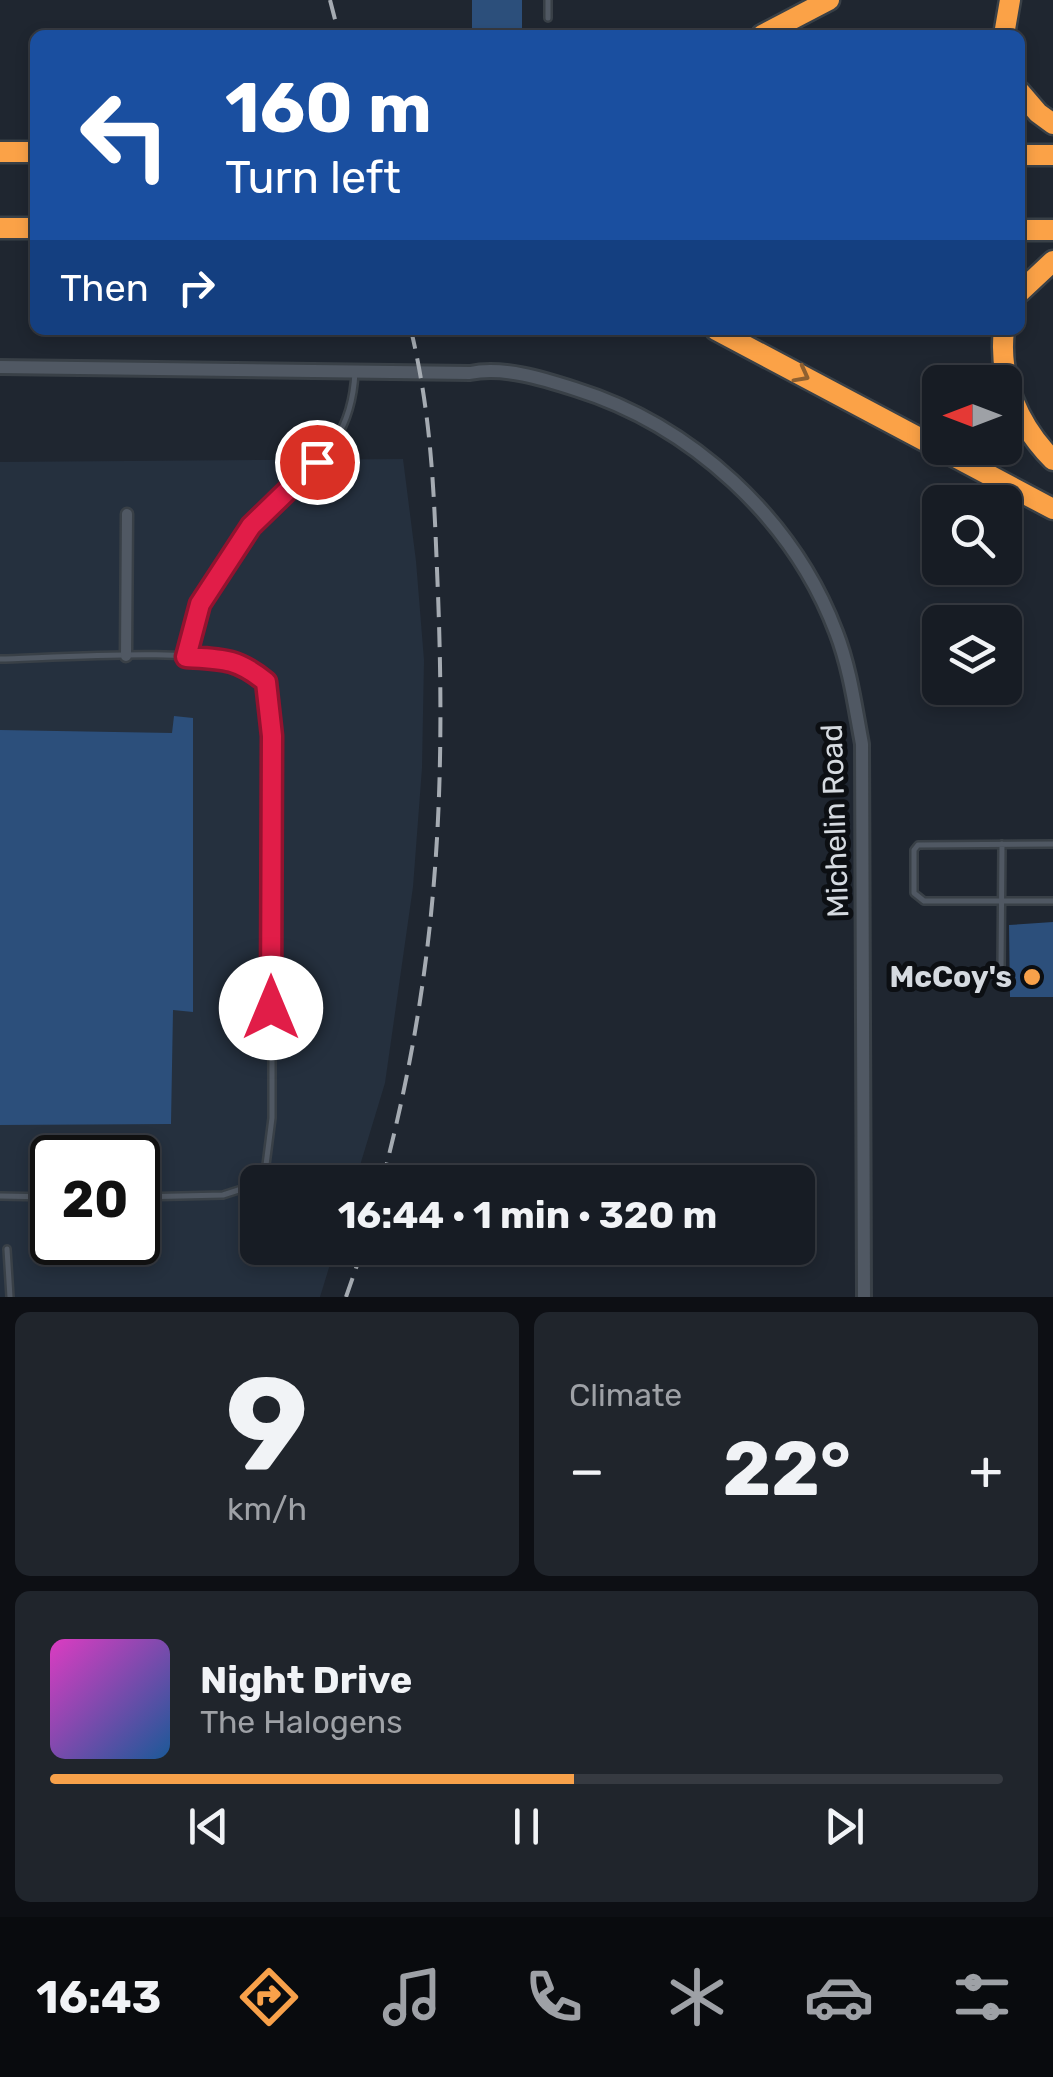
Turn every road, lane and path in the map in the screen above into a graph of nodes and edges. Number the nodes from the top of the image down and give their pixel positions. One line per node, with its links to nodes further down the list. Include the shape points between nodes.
1 (548, 0): 4 (lane)
2 (829, 0): 5 (highway)
3 (1010, 0): 6 (highway)
4 (548, 18)
5 (772, 30)
6 (1005, 30)
7 (1025, 98): 8 (highway)
8 (1053, 124)
9 (0, 152): 10 (highway)
10 (30, 152)
11 (1025, 155): 12 (highway)
12 (1053, 155)
13 (0, 228): 14 (highway)
14 (30, 228)
15 (1025, 230): 16 (highway)
16 (1053, 230)
17 (1053, 261): 18 (highway)
18 (1025, 287)
19 (725, 335): 24 (highway, one-way to 24)
20 (1004, 335): 23 (highway, via 1003,364 1015,404)
21 (0, 368): 22 (street, Michelin Road)
22 (355, 372): 27 (lane, via 352,406 339,438 251,526 200,604); 39 (street, Michelin Road, via 496,372 596,396 708,459 756,505 808,574 844,656 862,744)
23 (1053, 460)
24 (1053, 509)
25 (127, 514): 26 (street)
26 (126, 656): 27 (lane); 28 (lane)
27 (186, 657): 35 (lane, via 246,665 266,682 272,736 272,1118 266,1165 254,1185 223,1195)
28 (0, 659)
29 (1002, 844): 30 (lane); 31 (lane); 31 (lane, via 918,846 914,893 924,901)
30 (1053, 844)
31 (1002, 901): 32 (lane); 33 (lane)
32 (1053, 901)
33 (1001, 970)
34 (0, 1196): 36 (lane)
35 (160, 1196)
36 (30, 1197)
37 (6, 1249): 38 (lane)
38 (10, 1297)
39 (864, 1297)

